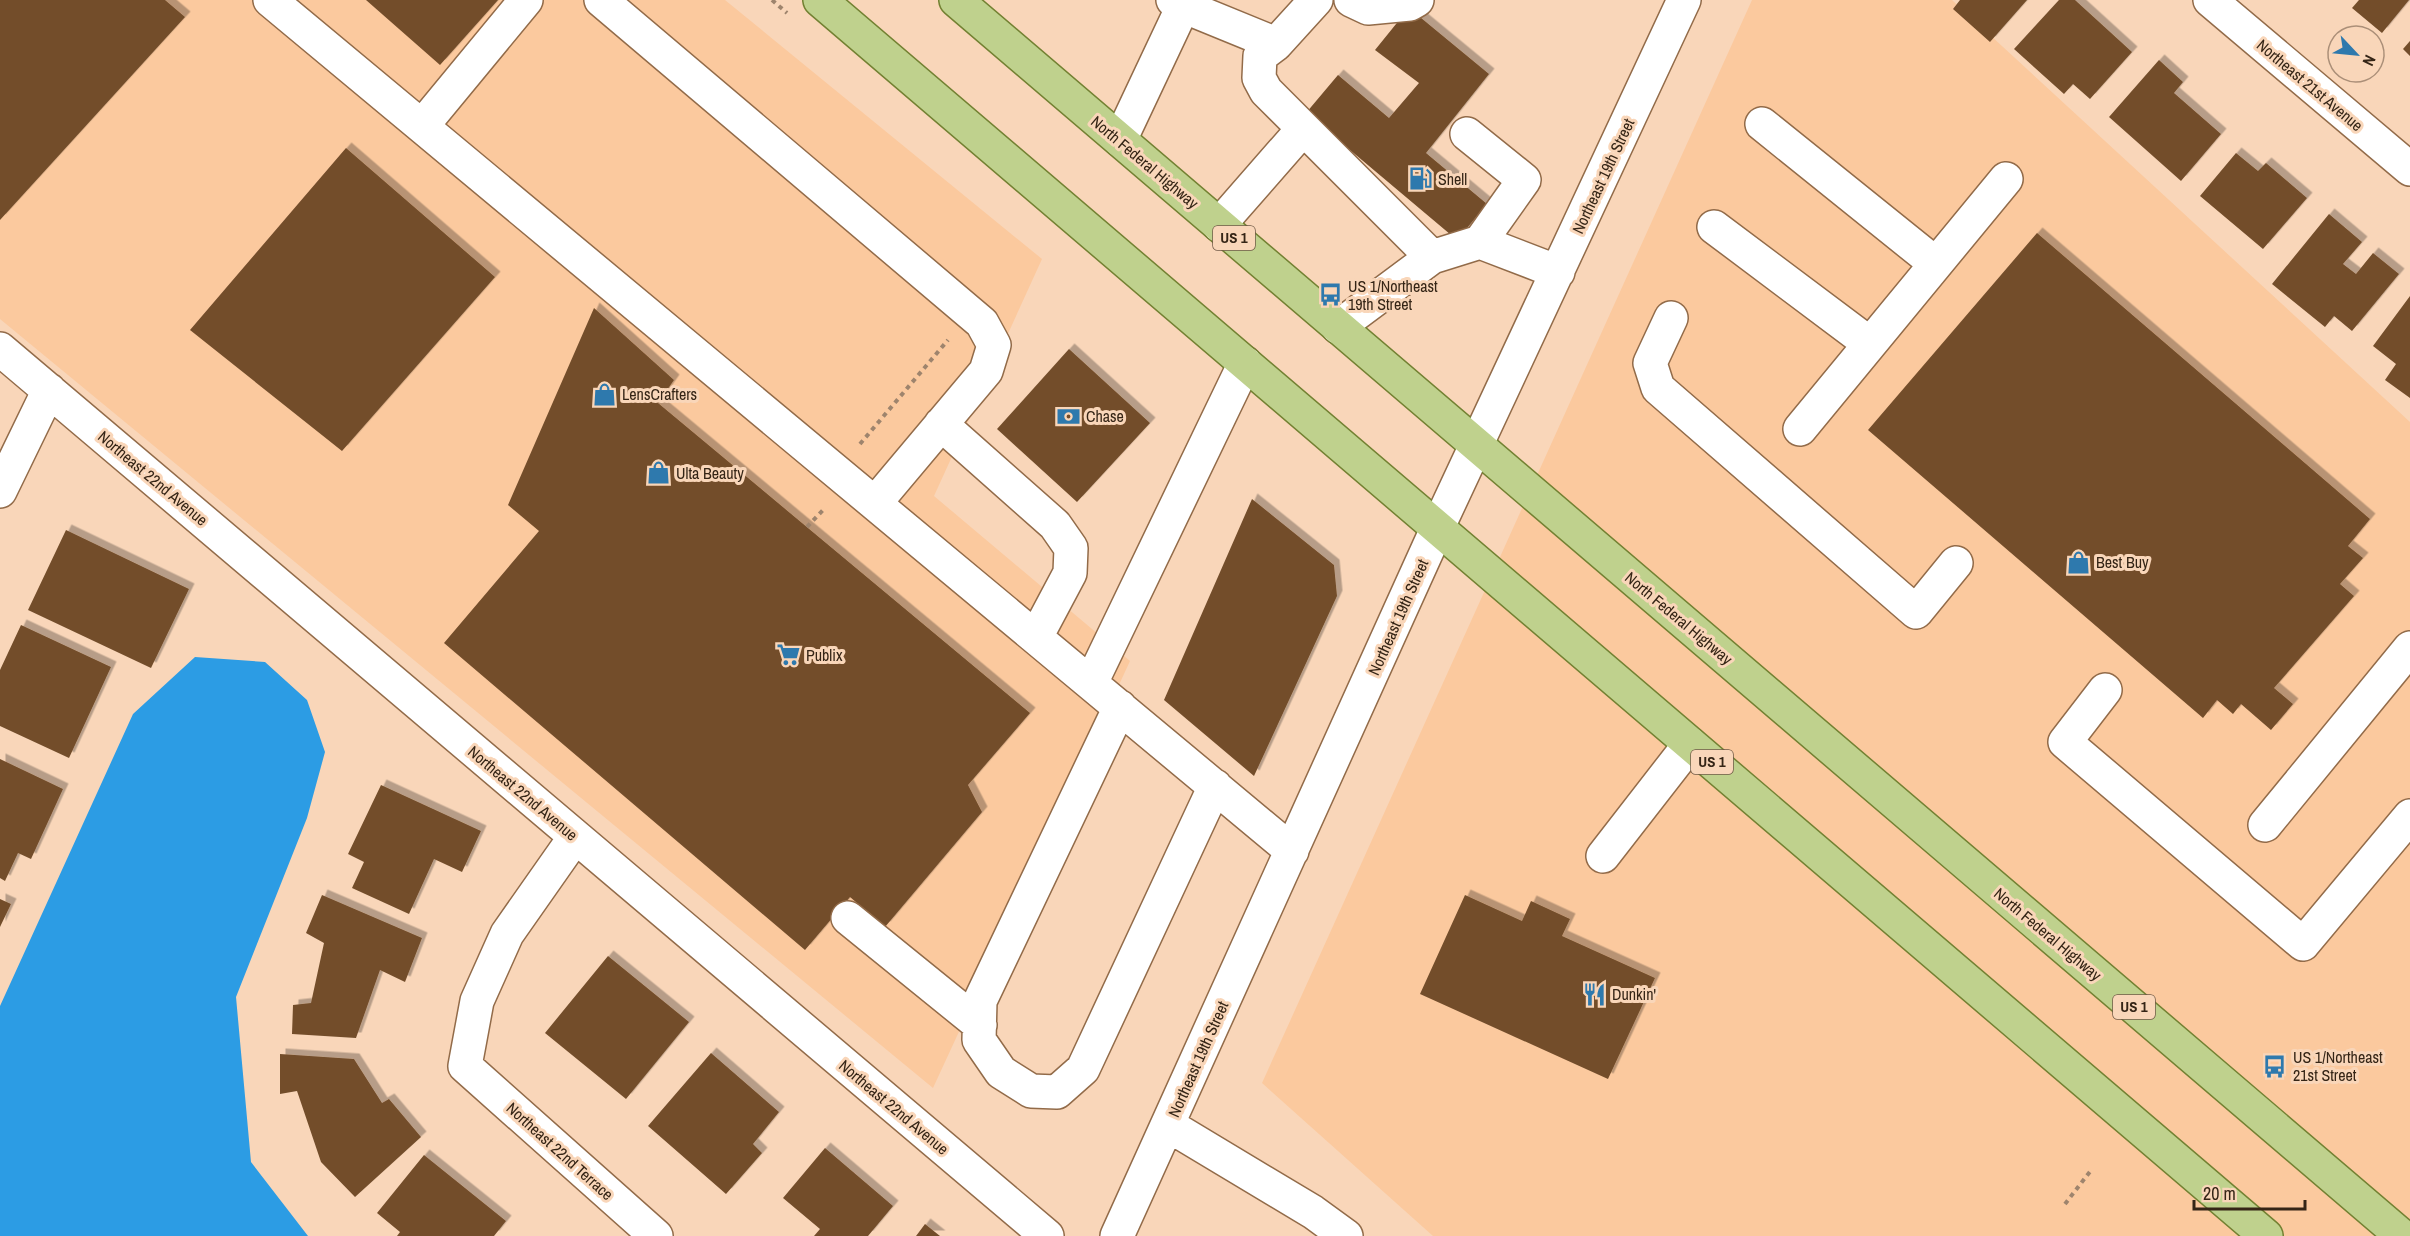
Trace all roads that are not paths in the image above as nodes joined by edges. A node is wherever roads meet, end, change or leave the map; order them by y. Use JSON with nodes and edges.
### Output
{"nodes":[{"id":1,"x":270,"y":0,"type":"edge"},
{"id":2,"x":526,"y":0,"type":"edge"},
{"id":3,"x":601,"y":0,"type":"edge"},
{"id":4,"x":820,"y":0,"type":"edge"},
{"id":5,"x":956,"y":0,"type":"edge"},
{"id":6,"x":1316,"y":0,"type":"edge"},
{"id":7,"x":1351,"y":0,"type":"edge"},
{"id":8,"x":1417,"y":0,"type":"edge"},
{"id":9,"x":1684,"y":0,"type":"edge"},
{"id":10,"x":2210,"y":0,"type":"edge"},
{"id":11,"x":1181,"y":2,"type":"edge"},
{"id":12,"x":1276,"y":44,"type":"junction"},
{"id":13,"x":1762,"y":124,"type":"dead end"},
{"id":14,"x":422,"y":126,"type":"junction"},
{"id":15,"x":1303,"y":129,"type":"junction"},
{"id":16,"x":1467,"y":134,"type":"dead end"},
{"id":17,"x":1120,"y":140,"type":"junction"},
{"id":18,"x":2410,"y":169,"type":"edge"},
{"id":19,"x":2006,"y":179,"type":"dead end"},
{"id":20,"x":1219,"y":225,"type":"junction"},
{"id":21,"x":1714,"y":227,"type":"dead end"},
{"id":22,"x":1480,"y":242,"type":"junction"},
{"id":23,"x":1432,"y":257,"type":"junction"},
{"id":24,"x":1936,"y":264,"type":"junction"},
{"id":25,"x":1558,"y":272,"type":"junction"},
{"id":26,"x":1671,"y":318,"type":"dead end"},
{"id":27,"x":1338,"y":327,"type":"junction"},
{"id":28,"x":1870,"y":344,"type":"junction"},
{"id":29,"x":0,"y":349,"type":"edge"},
{"id":30,"x":1245,"y":363,"type":"junction"},
{"id":31,"x":49,"y":390,"type":"junction"},
{"id":32,"x":941,"y":424,"type":"junction"},
{"id":33,"x":1800,"y":429,"type":"dead end"},
{"id":34,"x":1477,"y":446,"type":"junction"},
{"id":35,"x":0,"y":491,"type":"edge"},
{"id":36,"x":875,"y":503,"type":"junction"},
{"id":37,"x":1437,"y":529,"type":"junction"},
{"id":38,"x":1956,"y":563,"type":"dead end"},
{"id":39,"x":1036,"y":638,"type":"junction"},
{"id":40,"x":2410,"y":648,"type":"edge"},
{"id":41,"x":1091,"y":683,"type":"junction"},
{"id":42,"x":2105,"y":690,"type":"dead end"},
{"id":43,"x":1120,"y":707,"type":"junction"},
{"id":44,"x":1690,"y":744,"type":"junction"},
{"id":45,"x":1215,"y":786,"type":"junction"},
{"id":46,"x":2410,"y":816,"type":"edge"},
{"id":47,"x":2265,"y":825,"type":"dead end"},
{"id":48,"x":574,"y":837,"type":"junction"},
{"id":49,"x":1292,"y":850,"type":"junction"},
{"id":50,"x":1603,"y":855,"type":"dead end"},
{"id":51,"x":848,"y":918,"type":"dead end"},
{"id":52,"x":980,"y":1025,"type":"junction"},
{"id":53,"x":1168,"y":1125,"type":"junction"},
{"id":54,"x":656,"y":1236,"type":"edge"},
{"id":55,"x":1047,"y":1236,"type":"edge"},
{"id":56,"x":1117,"y":1236,"type":"edge"},
{"id":57,"x":1346,"y":1236,"type":"edge"},
{"id":58,"x":2266,"y":1236,"type":"edge"},
{"id":59,"x":2402,"y":1236,"type":"edge"}],
"edges":[{"from":1,"to":14,"type":"street"},
{"from":2,"to":14,"type":"street"},
{"from":3,"to":32,"type":"street"},
{"from":4,"to":30,"type":"main road","number":"US 1"},
{"from":5,"to":17,"type":"main road","name":"North Federal Highway","number":"US 1"},
{"from":6,"to":12,"type":"street"},
{"from":7,"to":8,"type":"street"},
{"from":9,"to":25,"type":"street","name":"Northeast 19th Street"},
{"from":10,"to":18,"type":"street","name":"Northeast 21st Avenue"},
{"from":11,"to":12,"type":"street"},
{"from":11,"to":17,"type":"street"},
{"from":12,"to":15,"type":"street"},
{"from":13,"to":24,"type":"street"},
{"from":14,"to":36,"type":"street"},
{"from":15,"to":20,"type":"street"},
{"from":15,"to":23,"type":"street"},
{"from":16,"to":22,"type":"street"},
{"from":17,"to":20,"type":"main road","name":"North Federal Highway","number":"US 1"},
{"from":19,"to":24,"type":"street"},
{"from":20,"to":27,"type":"main road","name":"North Federal Highway","number":"US 1"},
{"from":21,"to":28,"type":"street"},
{"from":22,"to":23,"type":"street"},
{"from":22,"to":25,"type":"street"},
{"from":23,"to":27,"type":"street"},
{"from":24,"to":28,"type":"street"},
{"from":25,"to":34,"type":"street","name":"Northeast 19th Street"},
{"from":26,"to":38,"type":"street"},
{"from":27,"to":34,"type":"main road","name":"North Federal Highway","number":"US 1"},
{"from":28,"to":33,"type":"street"},
{"from":29,"to":31,"type":"street","name":"Northeast 22nd Avenue"},
{"from":30,"to":37,"type":"main road","number":"US 1"},
{"from":30,"to":41,"type":"street"},
{"from":31,"to":35,"type":"street"},
{"from":31,"to":48,"type":"street","name":"Northeast 22nd Avenue"},
{"from":32,"to":36,"type":"street"},
{"from":32,"to":39,"type":"street"},
{"from":34,"to":37,"type":"street","name":"Northeast 19th Street"},
{"from":34,"to":59,"type":"main road","name":"North Federal Highway","number":"US 1"},
{"from":36,"to":39,"type":"street"},
{"from":37,"to":44,"type":"main road","number":"US 1"},
{"from":37,"to":49,"type":"street","name":"Northeast 19th Street"},
{"from":39,"to":41,"type":"street"},
{"from":40,"to":47,"type":"street"},
{"from":41,"to":43,"type":"street"},
{"from":42,"to":46,"type":"street"},
{"from":43,"to":45,"type":"street"},
{"from":43,"to":52,"type":"street"},
{"from":44,"to":50,"type":"street"},
{"from":44,"to":58,"type":"main road","number":"US 1"},
{"from":45,"to":49,"type":"street"},
{"from":45,"to":52,"type":"street"},
{"from":48,"to":54,"type":"street","name":"Northeast 22nd Terrace"},
{"from":48,"to":55,"type":"street","name":"Northeast 22nd Avenue"},
{"from":49,"to":53,"type":"street","name":"Northeast 19th Street"},
{"from":51,"to":52,"type":"street"},
{"from":53,"to":56,"type":"street","name":"Northeast 19th Street"},
{"from":53,"to":57,"type":"street"}]}
